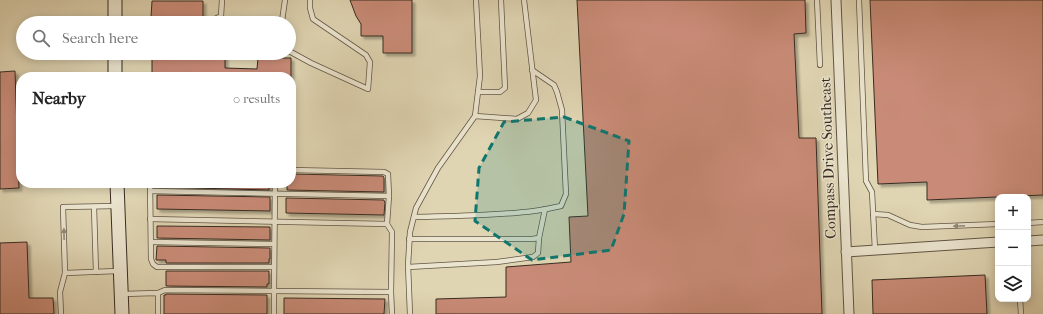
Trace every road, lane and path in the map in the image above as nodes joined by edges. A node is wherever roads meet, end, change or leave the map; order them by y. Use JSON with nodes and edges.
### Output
{"nodes":[{"id":1,"x":115,"y":0,"type":"edge"},
{"id":2,"x":222,"y":0,"type":"edge"},
{"id":3,"x":285,"y":0,"type":"edge"},
{"id":4,"x":310,"y":0,"type":"edge"},
{"id":5,"x":476,"y":0,"type":"edge"},
{"id":6,"x":501,"y":0,"type":"edge"},
{"id":7,"x":524,"y":0,"type":"edge"},
{"id":8,"x":817,"y":0,"type":"edge"},
{"id":9,"x":836,"y":0,"type":"edge"},
{"id":10,"x":859,"y":0,"type":"edge"},
{"id":11,"x":115,"y":16,"type":"edge"},
{"id":12,"x":221,"y":16,"type":"edge"},
{"id":13,"x":283,"y":16,"type":"edge"},
{"id":14,"x":296,"y":55,"type":"edge"},
{"id":15,"x":115,"y":60,"type":"edge"},
{"id":16,"x":820,"y":65,"type":"dead end"},
{"id":17,"x":532,"y":70,"type":"junction"},
{"id":18,"x":115,"y":72,"type":"edge"},
{"id":19,"x":478,"y":92,"type":"junction"},
{"id":20,"x":475,"y":116,"type":"junction"},
{"id":21,"x":296,"y":170,"type":"edge"},
{"id":22,"x":117,"y":188,"type":"edge"},
{"id":23,"x":275,"y":188,"type":"edge"},
{"id":24,"x":150,"y":191,"type":"joint"},
{"id":25,"x":275,"y":193,"type":"junction"},
{"id":26,"x":389,"y":196,"type":"junction"},
{"id":27,"x":118,"y":206,"type":"junction"},
{"id":28,"x":94,"y":207,"type":"junction"},
{"id":29,"x":545,"y":209,"type":"junction"},
{"id":30,"x":873,"y":214,"type":"junction"},
{"id":31,"x":414,"y":217,"type":"junction"},
{"id":32,"x":150,"y":219,"type":"junction"},
{"id":33,"x":274,"y":221,"type":"junction"},
{"id":34,"x":1043,"y":222,"type":"edge"},
{"id":35,"x":1031,"y":223,"type":"edge"},
{"id":36,"x":387,"y":224,"type":"junction"},
{"id":37,"x":995,"y":224,"type":"edge"},
{"id":38,"x":539,"y":238,"type":"junction"},
{"id":39,"x":409,"y":239,"type":"junction"},
{"id":40,"x":1043,"y":240,"type":"edge"},
{"id":41,"x":1031,"y":241,"type":"edge"},
{"id":42,"x":151,"y":242,"type":"junction"},
{"id":43,"x":995,"y":242,"type":"edge"},
{"id":44,"x":274,"y":244,"type":"junction"},
{"id":45,"x":874,"y":250,"type":"junction"},
{"id":46,"x":846,"y":252,"type":"junction"},
{"id":47,"x":274,"y":267,"type":"junction"},
{"id":48,"x":408,"y":267,"type":"junction"},
{"id":49,"x":120,"y":271,"type":"junction"},
{"id":50,"x":96,"y":272,"type":"junction"},
{"id":51,"x":65,"y":273,"type":"junction"},
{"id":52,"x":274,"y":291,"type":"junction"},
{"id":53,"x":392,"y":292,"type":"junction"},
{"id":54,"x":158,"y":293,"type":"junction"},
{"id":55,"x":121,"y":294,"type":"junction"},
{"id":56,"x":1020,"y":302,"type":"edge"},
{"id":57,"x":61,"y":314,"type":"edge"},
{"id":58,"x":122,"y":314,"type":"edge"},
{"id":59,"x":158,"y":314,"type":"edge"},
{"id":60,"x":274,"y":314,"type":"edge"},
{"id":61,"x":392,"y":314,"type":"edge"},
{"id":62,"x":410,"y":314,"type":"edge"},
{"id":63,"x":849,"y":314,"type":"edge"},
{"id":64,"x":1021,"y":314,"type":"edge"}],
"edges":[{"from":1,"to":11,"type":"main road"},
{"from":2,"to":12,"type":"lane"},
{"from":3,"to":13,"type":"lane"},
{"from":4,"to":14,"type":"lane"},
{"from":5,"to":19,"type":"lane"},
{"from":6,"to":19,"type":"lane"},
{"from":7,"to":17,"type":"lane"},
{"from":8,"to":16,"type":"lane"},
{"from":9,"to":46,"type":"street","name":"Compass Drive Southeast"},
{"from":10,"to":30,"type":"lane"},
{"from":15,"to":18,"type":"main road"},
{"from":17,"to":20,"type":"lane"},
{"from":17,"to":29,"type":"lane"},
{"from":19,"to":20,"type":"lane"},
{"from":20,"to":31,"type":"lane"},
{"from":21,"to":26,"type":"lane"},
{"from":22,"to":27,"type":"main road"},
{"from":23,"to":25,"type":"lane"},
{"from":24,"to":25,"type":"lane"},
{"from":24,"to":32,"type":"lane"},
{"from":25,"to":26,"type":"lane"},
{"from":25,"to":33,"type":"lane"},
{"from":26,"to":36,"type":"lane"},
{"from":27,"to":28,"type":"lane"},
{"from":27,"to":49,"type":"main road"},
{"from":28,"to":50,"type":"lane"},
{"from":51,"to":28,"type":"lane","one_way":true},
{"from":29,"to":31,"type":"lane"},
{"from":29,"to":38,"type":"lane"},
{"from":37,"to":30,"type":"lane","one_way":true},
{"from":30,"to":45,"type":"lane"},
{"from":31,"to":39,"type":"lane"},
{"from":32,"to":33,"type":"lane"},
{"from":32,"to":42,"type":"lane"},
{"from":33,"to":36,"type":"lane"},
{"from":33,"to":44,"type":"lane"},
{"from":34,"to":35,"type":"lane"},
{"from":36,"to":53,"type":"lane"},
{"from":38,"to":39,"type":"lane"},
{"from":38,"to":48,"type":"lane"},
{"from":39,"to":48,"type":"lane"},
{"from":40,"to":41,"type":"street"},
{"from":42,"to":44,"type":"lane"},
{"from":42,"to":47,"type":"lane"},
{"from":43,"to":45,"type":"street"},
{"from":44,"to":47,"type":"lane"},
{"from":45,"to":46,"type":"street"},
{"from":46,"to":63,"type":"street","name":"Compass Drive Southeast"},
{"from":47,"to":52,"type":"lane"},
{"from":48,"to":62,"type":"lane"},
{"from":49,"to":50,"type":"lane"},
{"from":49,"to":55,"type":"main road"},
{"from":50,"to":51,"type":"lane"},
{"from":51,"to":57,"type":"lane"},
{"from":52,"to":53,"type":"lane"},
{"from":52,"to":54,"type":"lane"},
{"from":52,"to":60,"type":"lane"},
{"from":53,"to":61,"type":"lane"},
{"from":54,"to":55,"type":"lane"},
{"from":54,"to":59,"type":"lane"},
{"from":55,"to":58,"type":"main road"},
{"from":56,"to":64,"type":"lane"}]}
